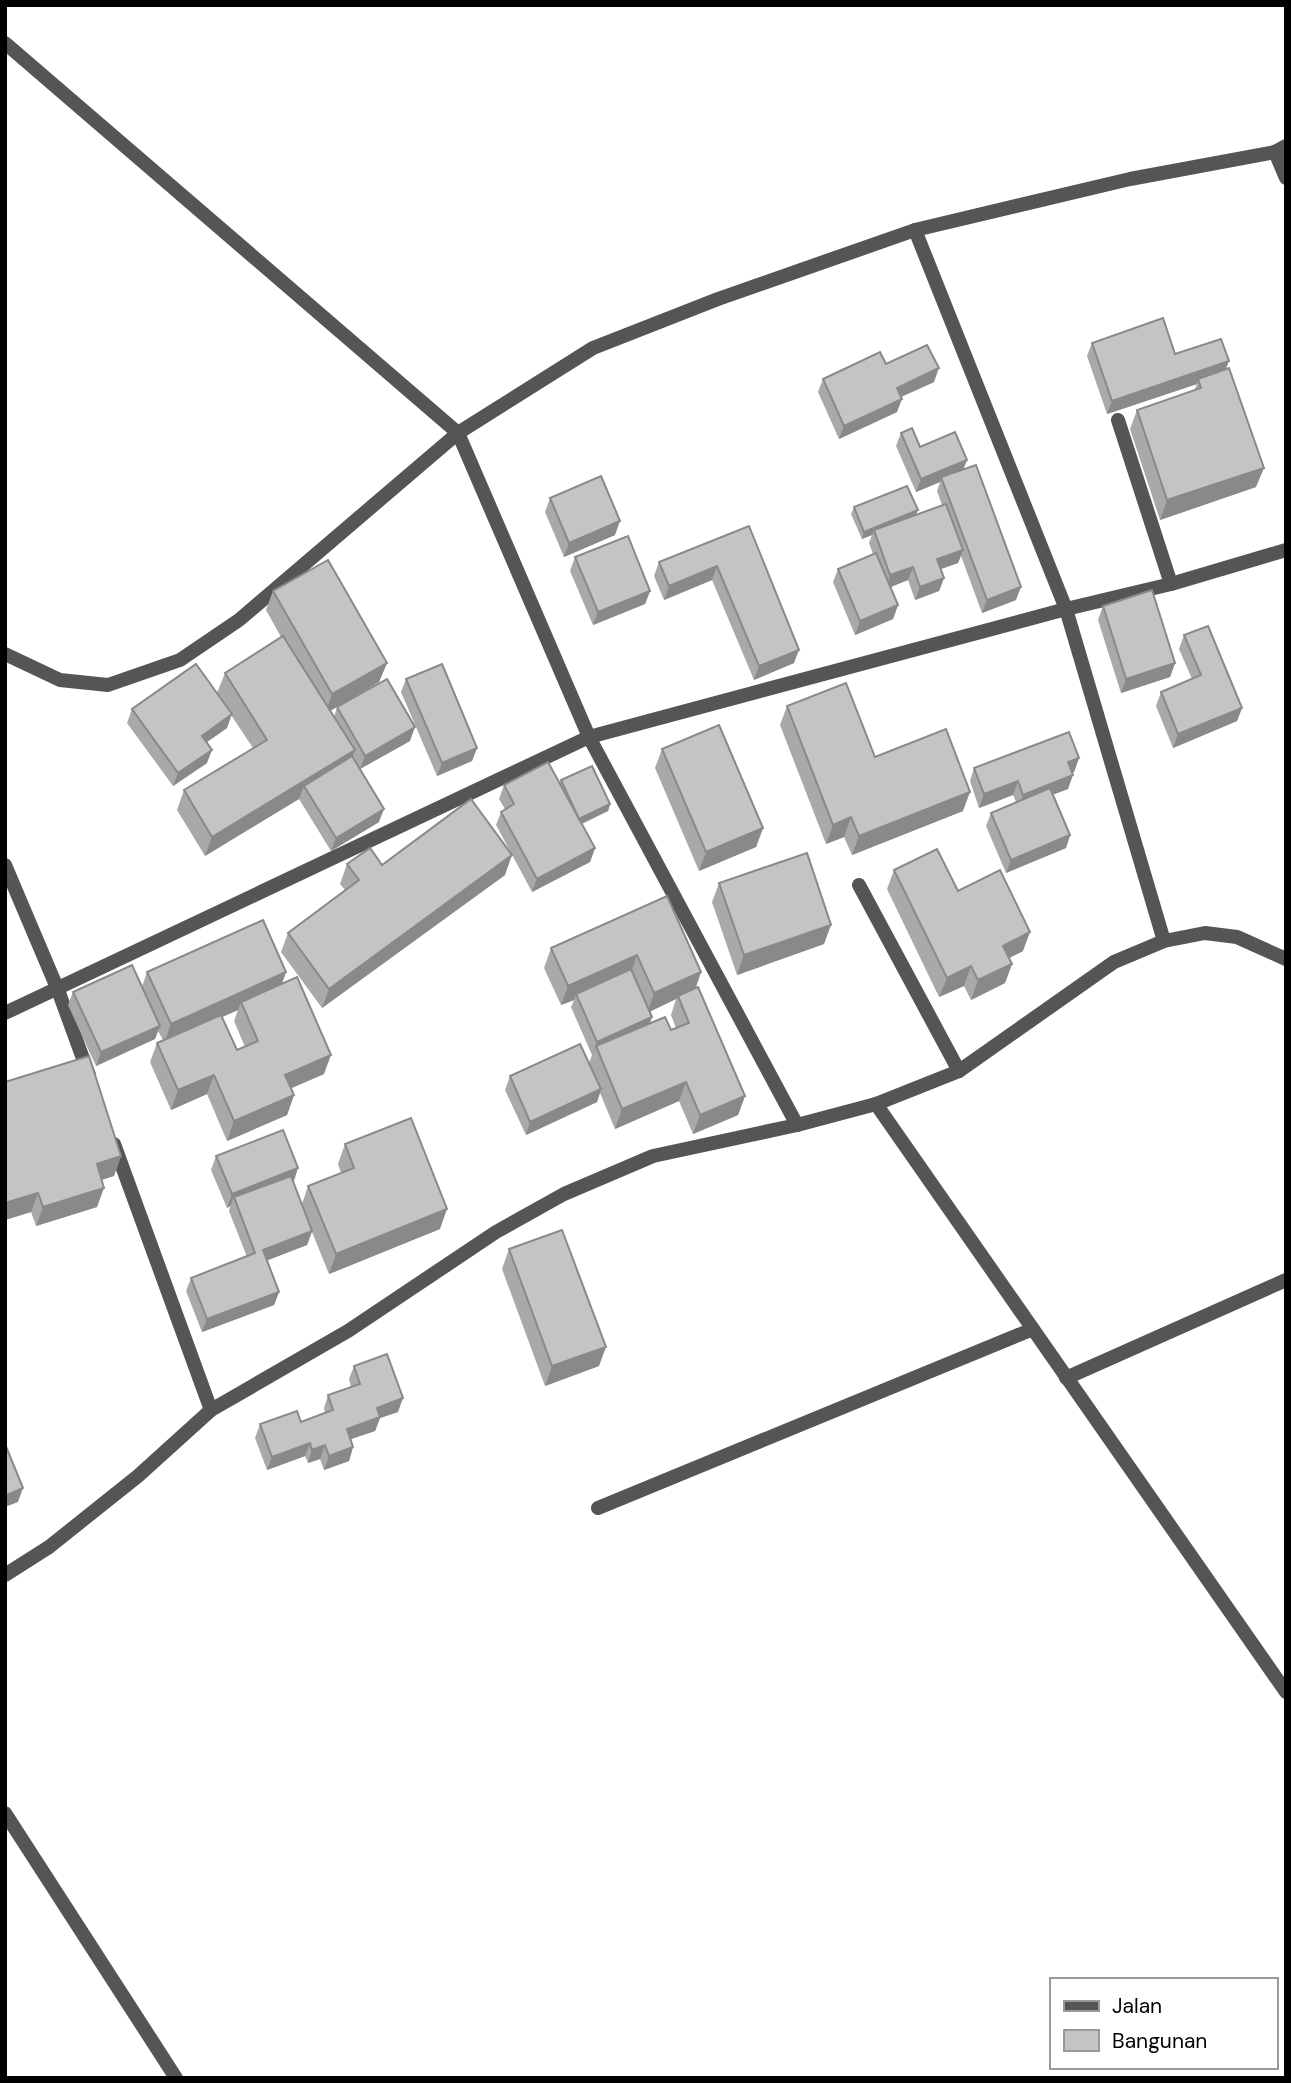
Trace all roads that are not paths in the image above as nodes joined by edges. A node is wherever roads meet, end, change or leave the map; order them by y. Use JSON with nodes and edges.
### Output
{"nodes":[{"id":1,"x":5,"y":43,"type":"edge"},
{"id":2,"x":1280,"y":149,"type":"edge"},
{"id":3,"x":1286,"y":178,"type":"edge"},
{"id":4,"x":915,"y":230,"type":"junction"},
{"id":5,"x":1118,"y":421,"type":"dead end"},
{"id":6,"x":458,"y":433,"type":"junction"},
{"id":7,"x":1286,"y":550,"type":"edge"},
{"id":8,"x":1171,"y":584,"type":"junction"},
{"id":9,"x":1066,"y":609,"type":"junction"},
{"id":10,"x":5,"y":654,"type":"edge"},
{"id":11,"x":589,"y":737,"type":"junction"},
{"id":12,"x":5,"y":865,"type":"edge"},
{"id":13,"x":859,"y":885,"type":"dead end"},
{"id":14,"x":1164,"y":941,"type":"junction"},
{"id":15,"x":1286,"y":959,"type":"edge"},
{"id":16,"x":58,"y":990,"type":"junction"},
{"id":17,"x":5,"y":1013,"type":"edge"},
{"id":18,"x":959,"y":1071,"type":"junction"},
{"id":19,"x":96,"y":1095,"type":"edge"},
{"id":20,"x":876,"y":1104,"type":"junction"},
{"id":21,"x":797,"y":1125,"type":"junction"},
{"id":22,"x":110,"y":1135,"type":"edge"},
{"id":23,"x":1286,"y":1280,"type":"edge"},
{"id":24,"x":1033,"y":1329,"type":"junction"},
{"id":25,"x":1066,"y":1378,"type":"junction"},
{"id":26,"x":211,"y":1410,"type":"junction"},
{"id":27,"x":598,"y":1508,"type":"dead end"},
{"id":28,"x":5,"y":1575,"type":"edge"},
{"id":29,"x":1286,"y":1692,"type":"edge"},
{"id":30,"x":5,"y":1813,"type":"edge"},
{"id":31,"x":176,"y":2078,"type":"edge"}],
"edges":[{"from":1,"to":6,"type":"street"},
{"from":2,"to":3,"type":"street"},
{"from":2,"to":4,"type":"street"},
{"from":4,"to":6,"type":"street"},
{"from":4,"to":9,"type":"street"},
{"from":5,"to":8,"type":"street"},
{"from":6,"to":10,"type":"street"},
{"from":6,"to":11,"type":"street"},
{"from":7,"to":8,"type":"street"},
{"from":8,"to":9,"type":"street"},
{"from":9,"to":11,"type":"street"},
{"from":9,"to":14,"type":"street"},
{"from":11,"to":16,"type":"street"},
{"from":11,"to":21,"type":"street"},
{"from":12,"to":16,"type":"street"},
{"from":13,"to":18,"type":"street"},
{"from":14,"to":15,"type":"street"},
{"from":14,"to":18,"type":"street"},
{"from":16,"to":17,"type":"street"},
{"from":16,"to":19,"type":"street"},
{"from":18,"to":20,"type":"street"},
{"from":20,"to":21,"type":"street"},
{"from":20,"to":24,"type":"street"},
{"from":21,"to":26,"type":"street"},
{"from":22,"to":26,"type":"street"},
{"from":23,"to":25,"type":"street"},
{"from":24,"to":25,"type":"street"},
{"from":24,"to":27,"type":"street"},
{"from":25,"to":29,"type":"street"},
{"from":26,"to":28,"type":"street"},
{"from":30,"to":31,"type":"street"}]}
